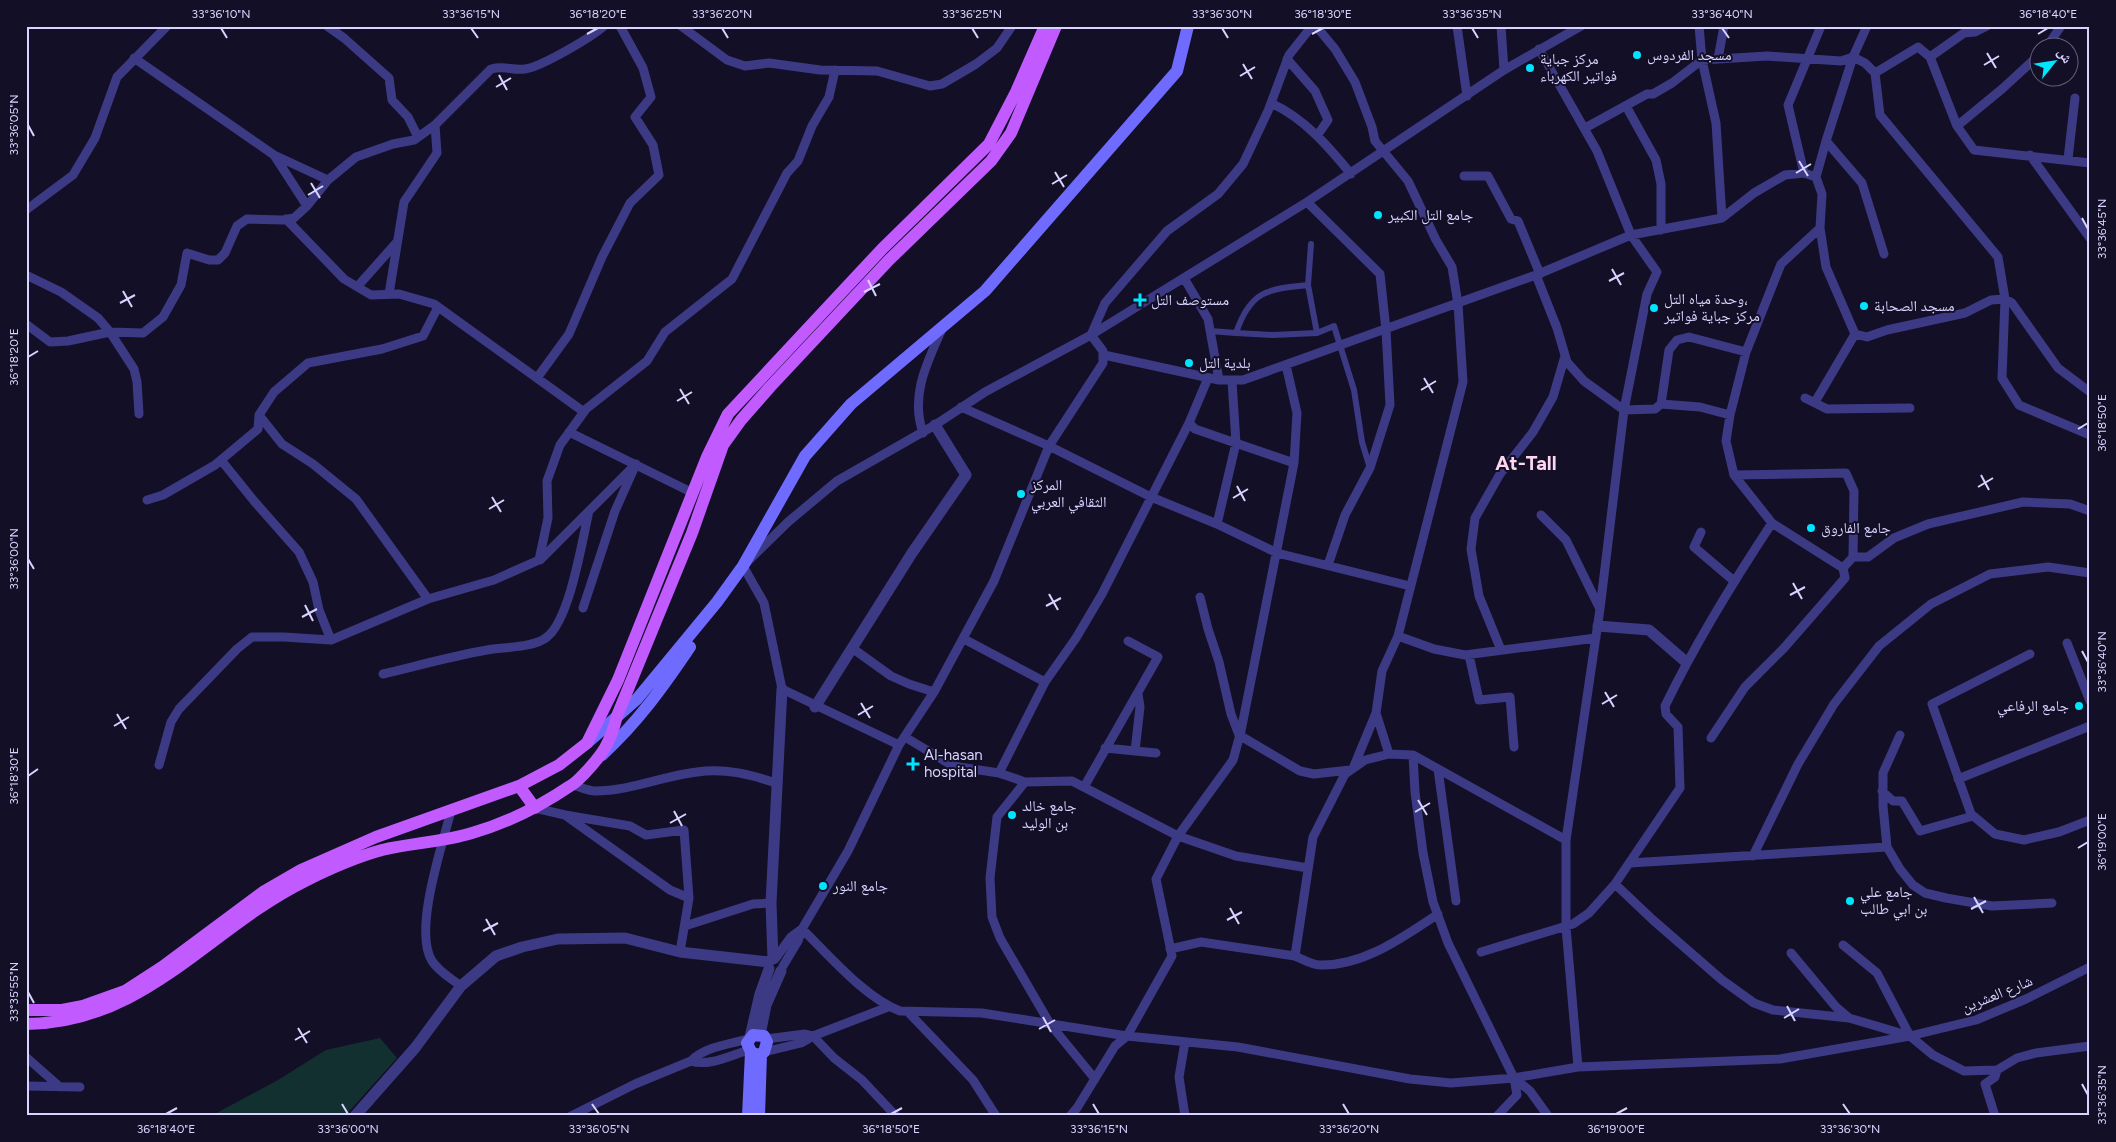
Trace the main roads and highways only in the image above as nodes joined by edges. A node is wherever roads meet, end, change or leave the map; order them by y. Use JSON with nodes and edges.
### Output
{"nodes":[{"id":1,"x":1044,"y":26,"type":"edge"},
{"id":2,"x":1056,"y":26,"type":"edge"},
{"id":3,"x":1188,"y":26,"type":"edge"},
{"id":4,"x":717,"y":602,"type":"junction"},
{"id":5,"x":617,"y":716,"type":"junction"},
{"id":6,"x":587,"y":742,"type":"junction"},
{"id":7,"x":602,"y":756,"type":"junction"},
{"id":8,"x":519,"y":786,"type":"junction"},
{"id":9,"x":535,"y":808,"type":"junction"},
{"id":10,"x":26,"y":1010,"type":"edge"},
{"id":11,"x":26,"y":1024,"type":"edge"},
{"id":12,"x":748,"y":1116,"type":"edge"},
{"id":13,"x":759,"y":1116,"type":"edge"}],
"edges":[{"from":1,"to":6,"type":"main road"},
{"from":2,"to":5,"type":"main road"},
{"from":3,"to":4,"type":"main road"},
{"from":4,"to":5,"type":"main road"},
{"from":4,"to":7,"type":"main road"},
{"from":5,"to":6,"type":"main road"},
{"from":5,"to":7,"type":"main road"},
{"from":6,"to":8,"type":"main road"},
{"from":7,"to":9,"type":"main road"},
{"from":8,"to":9,"type":"main road"},
{"from":8,"to":10,"type":"main road"},
{"from":9,"to":11,"type":"main road"},
{"from":12,"to":13,"type":"main road"}]}
